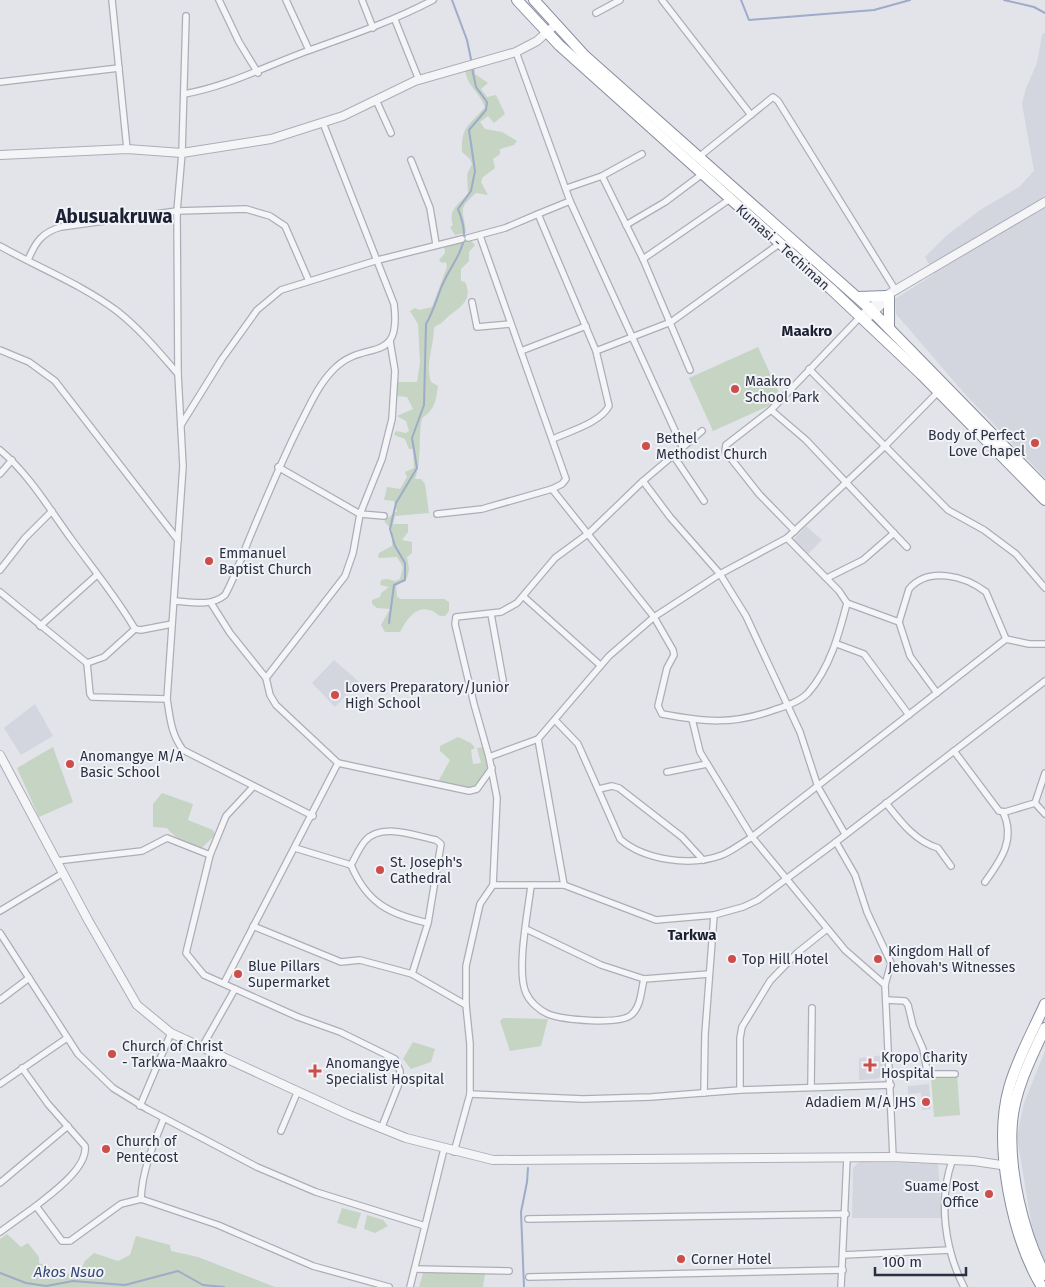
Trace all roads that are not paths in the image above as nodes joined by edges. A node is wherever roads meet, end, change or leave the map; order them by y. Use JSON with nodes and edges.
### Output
{"nodes":[{"id":1,"x":112,"y":0,"type":"edge"},
{"id":2,"x":218,"y":0,"type":"edge"},
{"id":3,"x":286,"y":0,"type":"edge"},
{"id":4,"x":362,"y":0,"type":"edge"},
{"id":5,"x":433,"y":0,"type":"edge"},
{"id":6,"x":517,"y":0,"type":"edge"},
{"id":7,"x":534,"y":0,"type":"edge"},
{"id":8,"x":620,"y":0,"type":"edge"},
{"id":9,"x":662,"y":0,"type":"edge"},
{"id":10,"x":596,"y":13,"type":"dead end"},
{"id":11,"x":186,"y":16,"type":"dead end"},
{"id":12,"x":394,"y":20,"type":"junction"},
{"id":13,"x":555,"y":25,"type":"junction"},
{"id":14,"x":373,"y":28,"type":"junction"},
{"id":15,"x":547,"y":33,"type":"junction"},
{"id":16,"x":309,"y":50,"type":"junction"},
{"id":17,"x":516,"y":52,"type":"junction"},
{"id":18,"x":589,"y":65,"type":"junction"},
{"id":19,"x":119,"y":68,"type":"junction"},
{"id":20,"x":258,"y":73,"type":"junction"},
{"id":21,"x":419,"y":80,"type":"junction"},
{"id":22,"x":0,"y":82,"type":"edge"},
{"id":23,"x":184,"y":94,"type":"junction"},
{"id":24,"x":376,"y":100,"type":"junction"},
{"id":25,"x":751,"y":114,"type":"junction"},
{"id":26,"x":323,"y":123,"type":"junction"},
{"id":27,"x":391,"y":133,"type":"dead end"},
{"id":28,"x":127,"y":149,"type":"junction"},
{"id":29,"x":182,"y":153,"type":"junction"},
{"id":30,"x":642,"y":154,"type":"dead end"},
{"id":31,"x":0,"y":155,"type":"edge"},
{"id":32,"x":700,"y":156,"type":"junction"},
{"id":33,"x":411,"y":160,"type":"dead end"},
{"id":34,"x":701,"y":175,"type":"junction"},
{"id":35,"x":602,"y":176,"type":"junction"},
{"id":36,"x":567,"y":188,"type":"junction"},
{"id":37,"x":730,"y":200,"type":"junction"},
{"id":38,"x":570,"y":201,"type":"junction"},
{"id":39,"x":1045,"y":202,"type":"edge"},
{"id":40,"x":177,"y":211,"type":"junction"},
{"id":41,"x":538,"y":214,"type":"junction"},
{"id":42,"x":626,"y":225,"type":"junction"},
{"id":43,"x":480,"y":236,"type":"junction"},
{"id":44,"x":436,"y":244,"type":"junction"},
{"id":45,"x":779,"y":244,"type":"junction"},
{"id":46,"x":0,"y":247,"type":"edge"},
{"id":47,"x":28,"y":260,"type":"junction"},
{"id":48,"x":378,"y":260,"type":"junction"},
{"id":49,"x":643,"y":260,"type":"junction"},
{"id":50,"x":309,"y":281,"type":"junction"},
{"id":51,"x":891,"y":295,"type":"junction"},
{"id":52,"x":858,"y":297,"type":"junction"},
{"id":53,"x":472,"y":302,"type":"dead end"},
{"id":54,"x":872,"y":310,"type":"junction"},
{"id":55,"x":863,"y":319,"type":"junction"},
{"id":56,"x":670,"y":322,"type":"junction"},
{"id":57,"x":512,"y":324,"type":"junction"},
{"id":58,"x":586,"y":326,"type":"junction"},
{"id":59,"x":889,"y":328,"type":"junction"},
{"id":60,"x":632,"y":337,"type":"junction"},
{"id":61,"x":390,"y":342,"type":"junction"},
{"id":62,"x":0,"y":350,"type":"edge"},
{"id":63,"x":522,"y":351,"type":"junction"},
{"id":64,"x":596,"y":351,"type":"junction"},
{"id":65,"x":809,"y":369,"type":"junction"},
{"id":66,"x":690,"y":370,"type":"dead end"},
{"id":67,"x":178,"y":374,"type":"junction"},
{"id":68,"x":938,"y":392,"type":"junction"},
{"id":69,"x":771,"y":410,"type":"junction"},
{"id":70,"x":181,"y":425,"type":"junction"},
{"id":71,"x":702,"y":431,"type":"dead end"},
{"id":72,"x":553,"y":439,"type":"junction"},
{"id":73,"x":682,"y":446,"type":"junction"},
{"id":74,"x":885,"y":446,"type":"junction"},
{"id":75,"x":0,"y":450,"type":"edge"},
{"id":76,"x":674,"y":455,"type":"junction"},
{"id":77,"x":12,"y":460,"type":"junction"},
{"id":78,"x":278,"y":467,"type":"junction"},
{"id":79,"x":0,"y":474,"type":"edge"},
{"id":80,"x":643,"y":481,"type":"junction"},
{"id":81,"x":845,"y":483,"type":"junction"},
{"id":82,"x":1045,"y":488,"type":"edge"},
{"id":83,"x":552,"y":489,"type":"junction"},
{"id":84,"x":1045,"y":500,"type":"edge"},
{"id":85,"x":704,"y":501,"type":"dead end"},
{"id":86,"x":52,"y":511,"type":"junction"},
{"id":87,"x":360,"y":514,"type":"junction"},
{"id":88,"x":438,"y":514,"type":"dead end"},
{"id":89,"x":384,"y":516,"type":"dead end"},
{"id":90,"x":795,"y":531,"type":"junction"},
{"id":91,"x":589,"y":533,"type":"junction"},
{"id":92,"x":894,"y":533,"type":"junction"},
{"id":93,"x":787,"y":538,"type":"junction"},
{"id":94,"x":178,"y":540,"type":"junction"},
{"id":95,"x":907,"y":547,"type":"dead end"},
{"id":96,"x":0,"y":570,"type":"edge"},
{"id":97,"x":720,"y":574,"type":"junction"},
{"id":98,"x":97,"y":575,"type":"junction"},
{"id":99,"x":827,"y":578,"type":"junction"},
{"id":100,"x":1045,"y":588,"type":"edge"},
{"id":101,"x":0,"y":592,"type":"edge"},
{"id":102,"x":524,"y":597,"type":"junction"},
{"id":103,"x":174,"y":601,"type":"junction"},
{"id":104,"x":210,"y":603,"type":"junction"},
{"id":105,"x":847,"y":603,"type":"junction"},
{"id":106,"x":491,"y":614,"type":"junction"},
{"id":107,"x":654,"y":617,"type":"junction"},
{"id":108,"x":899,"y":622,"type":"junction"},
{"id":109,"x":172,"y":624,"type":"junction"},
{"id":110,"x":40,"y":626,"type":"junction"},
{"id":111,"x":135,"y":629,"type":"junction"},
{"id":112,"x":1006,"y":639,"type":"junction"},
{"id":113,"x":837,"y":644,"type":"junction"},
{"id":114,"x":1045,"y":644,"type":"edge"},
{"id":115,"x":87,"y":663,"type":"junction"},
{"id":116,"x":600,"y":665,"type":"junction"},
{"id":117,"x":266,"y":678,"type":"junction"},
{"id":118,"x":503,"y":680,"type":"dead end"},
{"id":119,"x":1045,"y":680,"type":"edge"},
{"id":120,"x":937,"y":693,"type":"junction"},
{"id":121,"x":167,"y":699,"type":"junction"},
{"id":122,"x":788,"y":706,"type":"junction"},
{"id":123,"x":909,"y":715,"type":"junction"},
{"id":124,"x":692,"y":719,"type":"junction"},
{"id":125,"x":555,"y":720,"type":"junction"},
{"id":126,"x":538,"y":739,"type":"junction"},
{"id":127,"x":954,"y":751,"type":"junction"},
{"id":128,"x":0,"y":755,"type":"edge"},
{"id":129,"x":489,"y":756,"type":"junction"},
{"id":130,"x":338,"y":763,"type":"junction"},
{"id":131,"x":707,"y":764,"type":"junction"},
{"id":132,"x":492,"y":768,"type":"junction"},
{"id":133,"x":667,"y":772,"type":"dead end"},
{"id":134,"x":1045,"y":773,"type":"edge"},
{"id":135,"x":253,"y":787,"type":"junction"},
{"id":136,"x":818,"y":787,"type":"junction"},
{"id":137,"x":600,"y":789,"type":"junction"},
{"id":138,"x":886,"y":803,"type":"junction"},
{"id":139,"x":1035,"y":803,"type":"junction"},
{"id":140,"x":1003,"y":812,"type":"junction"},
{"id":141,"x":1045,"y":814,"type":"edge"},
{"id":142,"x":313,"y":816,"type":"junction"},
{"id":143,"x":845,"y":834,"type":"junction"},
{"id":144,"x":752,"y":837,"type":"junction"},
{"id":145,"x":836,"y":842,"type":"junction"},
{"id":146,"x":295,"y":848,"type":"junction"},
{"id":147,"x":210,"y":855,"type":"junction"},
{"id":148,"x":703,"y":860,"type":"junction"},
{"id":149,"x":56,"y":861,"type":"junction"},
{"id":150,"x":351,"y":865,"type":"junction"},
{"id":151,"x":951,"y":866,"type":"dead end"},
{"id":152,"x":63,"y":873,"type":"junction"},
{"id":153,"x":786,"y":879,"type":"junction"},
{"id":154,"x":985,"y":882,"type":"dead end"},
{"id":155,"x":493,"y":885,"type":"junction"},
{"id":156,"x":564,"y":885,"type":"junction"},
{"id":157,"x":531,"y":886,"type":"junction"},
{"id":158,"x":0,"y":911,"type":"edge"},
{"id":159,"x":714,"y":915,"type":"junction"},
{"id":160,"x":428,"y":923,"type":"junction"},
{"id":161,"x":253,"y":926,"type":"junction"},
{"id":162,"x":526,"y":929,"type":"junction"},
{"id":163,"x":827,"y":929,"type":"junction"},
{"id":164,"x":0,"y":933,"type":"edge"},
{"id":165,"x":412,"y":974,"type":"junction"},
{"id":166,"x":709,"y":974,"type":"junction"},
{"id":167,"x":29,"y":978,"type":"junction"},
{"id":168,"x":644,"y":979,"type":"junction"},
{"id":169,"x":224,"y":983,"type":"junction"},
{"id":170,"x":885,"y":985,"type":"junction"},
{"id":171,"x":235,"y":988,"type":"junction"},
{"id":172,"x":0,"y":1000,"type":"edge"},
{"id":173,"x":887,"y":1000,"type":"junction"},
{"id":174,"x":1045,"y":1004,"type":"edge"},
{"id":175,"x":466,"y":1005,"type":"junction"},
{"id":176,"x":812,"y":1008,"type":"dead end"},
{"id":177,"x":1045,"y":1028,"type":"edge"},
{"id":178,"x":170,"y":1033,"type":"junction"},
{"id":179,"x":67,"y":1038,"type":"junction"},
{"id":180,"x":202,"y":1047,"type":"junction"},
{"id":181,"x":22,"y":1068,"type":"junction"},
{"id":182,"x":955,"y":1074,"type":"dead end"},
{"id":183,"x":0,"y":1084,"type":"edge"},
{"id":184,"x":891,"y":1085,"type":"junction"},
{"id":185,"x":811,"y":1087,"type":"junction"},
{"id":186,"x":740,"y":1090,"type":"junction"},
{"id":187,"x":297,"y":1093,"type":"junction"},
{"id":188,"x":704,"y":1093,"type":"junction"},
{"id":189,"x":470,"y":1094,"type":"junction"},
{"id":190,"x":140,"y":1106,"type":"junction"},
{"id":191,"x":164,"y":1118,"type":"junction"},
{"id":192,"x":68,"y":1126,"type":"junction"},
{"id":193,"x":381,"y":1128,"type":"junction"},
{"id":194,"x":281,"y":1131,"type":"dead end"},
{"id":195,"x":444,"y":1149,"type":"junction"},
{"id":196,"x":454,"y":1152,"type":"junction"},
{"id":197,"x":893,"y":1157,"type":"junction"},
{"id":198,"x":847,"y":1158,"type":"junction"},
{"id":199,"x":952,"y":1161,"type":"junction"},
{"id":200,"x":1010,"y":1166,"type":"junction"},
{"id":201,"x":0,"y":1183,"type":"edge"},
{"id":202,"x":141,"y":1199,"type":"junction"},
{"id":203,"x":36,"y":1206,"type":"junction"},
{"id":204,"x":846,"y":1214,"type":"junction"},
{"id":205,"x":528,"y":1219,"type":"dead end"},
{"id":206,"x":425,"y":1226,"type":"junction"},
{"id":207,"x":0,"y":1232,"type":"edge"},
{"id":208,"x":950,"y":1250,"type":"junction"},
{"id":209,"x":844,"y":1255,"type":"junction"},
{"id":210,"x":415,"y":1269,"type":"junction"},
{"id":211,"x":843,"y":1270,"type":"junction"},
{"id":212,"x":509,"y":1271,"type":"dead end"},
{"id":213,"x":1045,"y":1275,"type":"edge"},
{"id":214,"x":529,"y":1277,"type":"dead end"},
{"id":215,"x":389,"y":1287,"type":"edge"},
{"id":216,"x":410,"y":1287,"type":"edge"},
{"id":217,"x":841,"y":1287,"type":"edge"},
{"id":218,"x":964,"y":1287,"type":"edge"},
{"id":219,"x":1042,"y":1287,"type":"edge"}],
"edges":[{"from":1,"to":19,"type":"street"},
{"from":2,"to":20,"type":"street"},
{"from":3,"to":16,"type":"street"},
{"from":4,"to":14,"type":"street"},
{"from":5,"to":12,"type":"street"},
{"from":6,"to":15,"type":"highway","name":"Kumasi - Techiman"},
{"from":7,"to":13,"type":"highway"},
{"from":8,"to":10,"type":"street"},
{"from":9,"to":25,"type":"street"},
{"from":11,"to":23,"type":"street"},
{"from":12,"to":14,"type":"street"},
{"from":12,"to":21,"type":"street"},
{"from":13,"to":15,"type":"street"},
{"from":13,"to":18,"type":"highway"},
{"from":14,"to":16,"type":"street"},
{"from":15,"to":17,"type":"street"},
{"from":15,"to":18,"type":"highway","name":"Kumasi - Techiman"},
{"from":16,"to":20,"type":"street"},
{"from":17,"to":21,"type":"street"},
{"from":17,"to":36,"type":"street"},
{"from":18,"to":32,"type":"highway"},
{"from":18,"to":34,"type":"highway","name":"Kumasi - Techiman"},
{"from":19,"to":22,"type":"street"},
{"from":19,"to":28,"type":"street"},
{"from":20,"to":23,"type":"street"},
{"from":21,"to":24,"type":"street"},
{"from":23,"to":29,"type":"street"},
{"from":24,"to":26,"type":"street"},
{"from":24,"to":27,"type":"street"},
{"from":25,"to":32,"type":"street"},
{"from":25,"to":51,"type":"street"},
{"from":26,"to":29,"type":"street"},
{"from":26,"to":48,"type":"street"},
{"from":28,"to":29,"type":"street"},
{"from":28,"to":31,"type":"street"},
{"from":29,"to":40,"type":"street"},
{"from":30,"to":35,"type":"street"},
{"from":32,"to":52,"type":"highway"},
{"from":33,"to":44,"type":"street"},
{"from":34,"to":37,"type":"highway","name":"Kumasi - Techiman"},
{"from":34,"to":42,"type":"street"},
{"from":35,"to":36,"type":"street"},
{"from":35,"to":42,"type":"street"},
{"from":36,"to":38,"type":"street"},
{"from":37,"to":45,"type":"highway","name":"Kumasi - Techiman"},
{"from":37,"to":49,"type":"street"},
{"from":38,"to":41,"type":"street"},
{"from":38,"to":60,"type":"street"},
{"from":39,"to":51,"type":"street"},
{"from":40,"to":47,"type":"street"},
{"from":40,"to":50,"type":"street"},
{"from":40,"to":67,"type":"street"},
{"from":41,"to":43,"type":"street"},
{"from":41,"to":58,"type":"street"},
{"from":42,"to":49,"type":"street"},
{"from":43,"to":44,"type":"street"},
{"from":43,"to":57,"type":"street"},
{"from":44,"to":48,"type":"street"},
{"from":45,"to":55,"type":"highway","name":"Kumasi - Techiman"},
{"from":45,"to":56,"type":"street"},
{"from":46,"to":47,"type":"street"},
{"from":47,"to":67,"type":"street"},
{"from":48,"to":50,"type":"street"},
{"from":48,"to":61,"type":"street"},
{"from":49,"to":56,"type":"street"},
{"from":50,"to":70,"type":"street"},
{"from":51,"to":52,"type":"highway"},
{"from":51,"to":54,"type":"street"},
{"from":51,"to":59,"type":"highway"},
{"from":52,"to":54,"type":"highway"},
{"from":53,"to":57,"type":"street"},
{"from":54,"to":55,"type":"street"},
{"from":54,"to":59,"type":"highway"},
{"from":55,"to":65,"type":"street"},
{"from":55,"to":68,"type":"highway","name":"Kumasi - Techiman"},
{"from":56,"to":60,"type":"street"},
{"from":56,"to":66,"type":"street"},
{"from":57,"to":63,"type":"street"},
{"from":58,"to":63,"type":"street"},
{"from":58,"to":64,"type":"street"},
{"from":59,"to":82,"type":"highway"},
{"from":60,"to":64,"type":"street"},
{"from":60,"to":73,"type":"street"},
{"from":61,"to":78,"type":"street"},
{"from":61,"to":87,"type":"street"},
{"from":62,"to":94,"type":"street"},
{"from":63,"to":72,"type":"street"},
{"from":64,"to":72,"type":"street"},
{"from":65,"to":69,"type":"street"},
{"from":65,"to":74,"type":"street"},
{"from":67,"to":70,"type":"street"},
{"from":68,"to":74,"type":"street"},
{"from":68,"to":84,"type":"highway","name":"Kumasi - Techiman"},
{"from":69,"to":81,"type":"street"},
{"from":69,"to":90,"type":"street"},
{"from":70,"to":94,"type":"street"},
{"from":71,"to":73,"type":"street"},
{"from":72,"to":83,"type":"street"},
{"from":73,"to":76,"type":"street"},
{"from":74,"to":81,"type":"street"},
{"from":74,"to":100,"type":"street"},
{"from":75,"to":77,"type":"street"},
{"from":76,"to":80,"type":"street"},
{"from":76,"to":85,"type":"street"},
{"from":77,"to":79,"type":"street"},
{"from":77,"to":86,"type":"street"},
{"from":78,"to":87,"type":"street"},
{"from":78,"to":104,"type":"street"},
{"from":80,"to":91,"type":"street"},
{"from":80,"to":97,"type":"street"},
{"from":81,"to":90,"type":"street"},
{"from":81,"to":92,"type":"street"},
{"from":83,"to":88,"type":"street"},
{"from":83,"to":91,"type":"street"},
{"from":86,"to":96,"type":"street"},
{"from":86,"to":98,"type":"street"},
{"from":87,"to":89,"type":"street"},
{"from":87,"to":117,"type":"street"},
{"from":90,"to":93,"type":"street"},
{"from":91,"to":102,"type":"street"},
{"from":91,"to":107,"type":"street"},
{"from":92,"to":95,"type":"street"},
{"from":92,"to":99,"type":"street"},
{"from":93,"to":97,"type":"street"},
{"from":93,"to":99,"type":"street"},
{"from":94,"to":103,"type":"street"},
{"from":97,"to":107,"type":"street"},
{"from":97,"to":122,"type":"street"},
{"from":98,"to":110,"type":"street"},
{"from":98,"to":111,"type":"street"},
{"from":99,"to":105,"type":"street"},
{"from":101,"to":110,"type":"street"},
{"from":102,"to":106,"type":"street"},
{"from":102,"to":116,"type":"street"},
{"from":103,"to":104,"type":"street"},
{"from":103,"to":109,"type":"street"},
{"from":104,"to":117,"type":"street"},
{"from":105,"to":108,"type":"street"},
{"from":105,"to":113,"type":"street"},
{"from":106,"to":118,"type":"street"},
{"from":106,"to":129,"type":"street"},
{"from":107,"to":116,"type":"street"},
{"from":107,"to":124,"type":"street"},
{"from":108,"to":112,"type":"street"},
{"from":108,"to":120,"type":"street"},
{"from":109,"to":111,"type":"street"},
{"from":109,"to":121,"type":"street"},
{"from":110,"to":115,"type":"street"},
{"from":111,"to":115,"type":"street"},
{"from":112,"to":114,"type":"street"},
{"from":112,"to":120,"type":"street"},
{"from":113,"to":122,"type":"street"},
{"from":113,"to":123,"type":"street"},
{"from":115,"to":121,"type":"street"},
{"from":116,"to":125,"type":"street"},
{"from":117,"to":130,"type":"street"},
{"from":119,"to":127,"type":"street"},
{"from":120,"to":123,"type":"street"},
{"from":121,"to":135,"type":"street"},
{"from":122,"to":124,"type":"street"},
{"from":122,"to":136,"type":"street"},
{"from":123,"to":136,"type":"street"},
{"from":124,"to":131,"type":"street"},
{"from":125,"to":126,"type":"street"},
{"from":125,"to":137,"type":"street"},
{"from":126,"to":129,"type":"street"},
{"from":126,"to":156,"type":"street"},
{"from":127,"to":138,"type":"street"},
{"from":127,"to":140,"type":"street"},
{"from":128,"to":149,"type":"street"},
{"from":129,"to":132,"type":"street"},
{"from":130,"to":132,"type":"street"},
{"from":130,"to":142,"type":"street"},
{"from":131,"to":133,"type":"street"},
{"from":131,"to":144,"type":"street"},
{"from":132,"to":155,"type":"street"},
{"from":134,"to":139,"type":"street"},
{"from":135,"to":142,"type":"street"},
{"from":135,"to":147,"type":"street"},
{"from":136,"to":143,"type":"street"},
{"from":136,"to":144,"type":"street"},
{"from":137,"to":148,"type":"street"},
{"from":137,"to":148,"type":"street"},
{"from":138,"to":143,"type":"street"},
{"from":138,"to":151,"type":"street"},
{"from":139,"to":140,"type":"street"},
{"from":139,"to":141,"type":"street"},
{"from":140,"to":154,"type":"street"},
{"from":142,"to":146,"type":"street"},
{"from":143,"to":145,"type":"street"},
{"from":144,"to":148,"type":"street"},
{"from":144,"to":153,"type":"street"},
{"from":145,"to":153,"type":"street"},
{"from":145,"to":170,"type":"street"},
{"from":146,"to":150,"type":"street"},
{"from":146,"to":161,"type":"street"},
{"from":147,"to":149,"type":"street"},
{"from":147,"to":169,"type":"street"},
{"from":149,"to":152,"type":"street"},
{"from":150,"to":160,"type":"street"},
{"from":150,"to":160,"type":"street"},
{"from":152,"to":158,"type":"street"},
{"from":152,"to":178,"type":"street"},
{"from":153,"to":159,"type":"street"},
{"from":153,"to":163,"type":"street"},
{"from":155,"to":157,"type":"street"},
{"from":155,"to":175,"type":"street"},
{"from":156,"to":157,"type":"street"},
{"from":156,"to":159,"type":"street"},
{"from":157,"to":162,"type":"street"},
{"from":159,"to":166,"type":"street"},
{"from":160,"to":165,"type":"street"},
{"from":161,"to":165,"type":"street"},
{"from":161,"to":169,"type":"street"},
{"from":162,"to":168,"type":"street"},
{"from":162,"to":168,"type":"street"},
{"from":163,"to":170,"type":"street"},
{"from":163,"to":186,"type":"street"},
{"from":164,"to":167,"type":"street"},
{"from":165,"to":175,"type":"street"},
{"from":166,"to":168,"type":"street"},
{"from":166,"to":188,"type":"street"},
{"from":167,"to":172,"type":"street"},
{"from":167,"to":179,"type":"street"},
{"from":169,"to":171,"type":"street"},
{"from":170,"to":173,"type":"street"},
{"from":171,"to":180,"type":"street"},
{"from":171,"to":193,"type":"street"},
{"from":173,"to":182,"type":"street"},
{"from":173,"to":184,"type":"street"},
{"from":174,"to":200,"type":"highway"},
{"from":175,"to":189,"type":"street"},
{"from":176,"to":185,"type":"street"},
{"from":177,"to":200,"type":"highway"},
{"from":178,"to":180,"type":"street"},
{"from":178,"to":190,"type":"street"},
{"from":179,"to":181,"type":"street"},
{"from":179,"to":190,"type":"street"},
{"from":180,"to":187,"type":"street"},
{"from":181,"to":183,"type":"street"},
{"from":181,"to":192,"type":"street"},
{"from":184,"to":185,"type":"street"},
{"from":184,"to":197,"type":"street"},
{"from":185,"to":186,"type":"street"},
{"from":186,"to":188,"type":"street"},
{"from":187,"to":193,"type":"street"},
{"from":187,"to":194,"type":"street"},
{"from":188,"to":189,"type":"street"},
{"from":189,"to":196,"type":"street"},
{"from":190,"to":191,"type":"street"},
{"from":191,"to":202,"type":"street"},
{"from":191,"to":206,"type":"street"},
{"from":192,"to":201,"type":"street"},
{"from":192,"to":203,"type":"street"},
{"from":193,"to":195,"type":"street"},
{"from":195,"to":196,"type":"street"},
{"from":195,"to":206,"type":"street"},
{"from":196,"to":198,"type":"street"},
{"from":197,"to":198,"type":"street"},
{"from":197,"to":199,"type":"street"},
{"from":198,"to":204,"type":"street"},
{"from":199,"to":200,"type":"street"},
{"from":199,"to":208,"type":"street"},
{"from":200,"to":213,"type":"highway"},
{"from":200,"to":219,"type":"highway"},
{"from":202,"to":203,"type":"street"},
{"from":202,"to":215,"type":"street"},
{"from":203,"to":207,"type":"street"},
{"from":204,"to":205,"type":"street"},
{"from":204,"to":209,"type":"street"},
{"from":206,"to":210,"type":"street"},
{"from":208,"to":209,"type":"street"},
{"from":208,"to":218,"type":"street"},
{"from":209,"to":211,"type":"street"},
{"from":210,"to":212,"type":"street"},
{"from":210,"to":216,"type":"street"},
{"from":211,"to":214,"type":"street"},
{"from":211,"to":217,"type":"street"}]}
